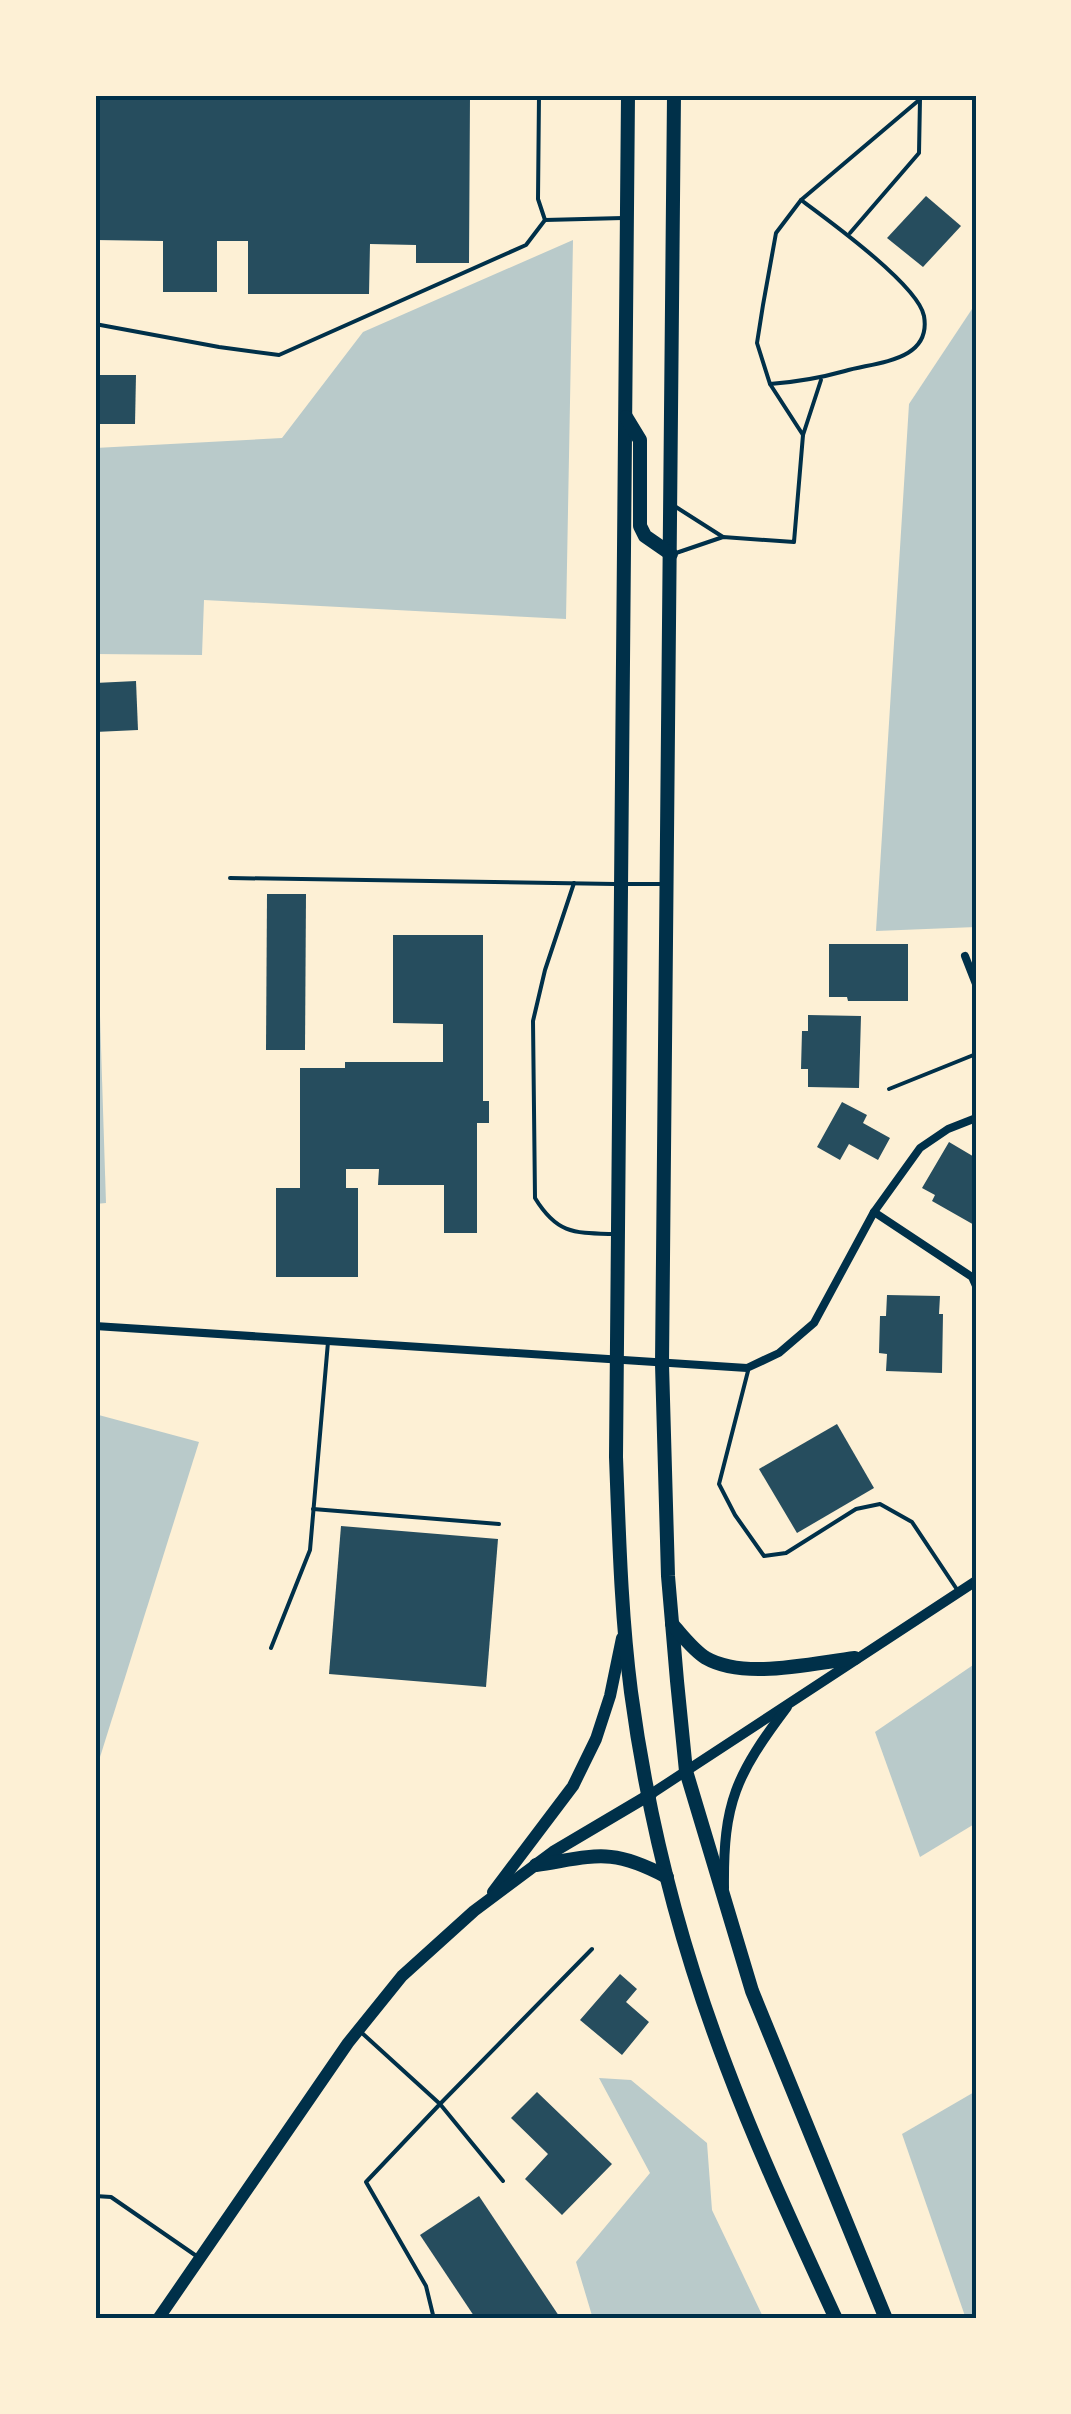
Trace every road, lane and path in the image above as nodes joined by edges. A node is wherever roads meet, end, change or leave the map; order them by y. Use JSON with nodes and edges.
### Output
{"nodes":[{"id":1,"x":539,"y":95,"type":"edge"},
{"id":2,"x":628,"y":95,"type":"edge"},
{"id":3,"x":674,"y":95,"type":"edge"},
{"id":4,"x":922,"y":97,"type":"edge"},
{"id":5,"x":801,"y":200,"type":"junction"},
{"id":6,"x":628,"y":218,"type":"junction"},
{"id":7,"x":545,"y":220,"type":"junction"},
{"id":8,"x":848,"y":235,"type":"junction"},
{"id":9,"x":95,"y":324,"type":"edge"},
{"id":10,"x":820,"y":380,"type":"junction"},
{"id":11,"x":770,"y":384,"type":"junction"},
{"id":12,"x":626,"y":417,"type":"junction"},
{"id":13,"x":803,"y":435,"type":"junction"},
{"id":14,"x":671,"y":504,"type":"junction"},
{"id":15,"x":723,"y":537,"type":"junction"},
{"id":16,"x":671,"y":554,"type":"junction"},
{"id":17,"x":230,"y":878,"type":"dead end"},
{"id":18,"x":574,"y":883,"type":"junction"},
{"id":19,"x":621,"y":884,"type":"junction"},
{"id":20,"x":667,"y":884,"type":"junction"},
{"id":21,"x":965,"y":956,"type":"dead end"},
{"id":22,"x":976,"y":984,"type":"edge"},
{"id":23,"x":976,"y":1054,"type":"edge"},
{"id":24,"x":889,"y":1089,"type":"dead end"},
{"id":25,"x":976,"y":1118,"type":"edge"},
{"id":26,"x":874,"y":1212,"type":"junction"},
{"id":27,"x":618,"y":1234,"type":"junction"},
{"id":28,"x":976,"y":1286,"type":"edge"},
{"id":29,"x":95,"y":1326,"type":"edge"},
{"id":30,"x":328,"y":1342,"type":"junction"},
{"id":31,"x":617,"y":1360,"type":"junction"},
{"id":32,"x":662,"y":1364,"type":"junction"},
{"id":33,"x":750,"y":1366,"type":"junction"},
{"id":34,"x":313,"y":1509,"type":"junction"},
{"id":35,"x":498,"y":1524,"type":"dead end"},
{"id":36,"x":976,"y":1581,"type":"edge"},
{"id":37,"x":958,"y":1592,"type":"junction"},
{"id":38,"x":672,"y":1624,"type":"junction"},
{"id":39,"x":625,"y":1625,"type":"junction"},
{"id":40,"x":271,"y":1648,"type":"dead end"},
{"id":41,"x":855,"y":1658,"type":"junction"},
{"id":42,"x":793,"y":1699,"type":"junction"},
{"id":43,"x":686,"y":1770,"type":"junction"},
{"id":44,"x":650,"y":1794,"type":"junction"},
{"id":45,"x":536,"y":1865,"type":"junction"},
{"id":46,"x":668,"y":1877,"type":"junction"},
{"id":47,"x":724,"y":1899,"type":"junction"},
{"id":48,"x":486,"y":1902,"type":"junction"},
{"id":49,"x":592,"y":1949,"type":"dead end"},
{"id":50,"x":358,"y":2030,"type":"junction"},
{"id":51,"x":440,"y":2104,"type":"junction"},
{"id":52,"x":503,"y":2181,"type":"dead end"},
{"id":53,"x":95,"y":2196,"type":"edge"},
{"id":54,"x":199,"y":2258,"type":"junction"},
{"id":55,"x":158,"y":2319,"type":"edge"},
{"id":56,"x":434,"y":2319,"type":"edge"},
{"id":57,"x":836,"y":2319,"type":"edge"},
{"id":58,"x":886,"y":2319,"type":"edge"}],
"edges":[{"from":1,"to":7,"type":"lane"},
{"from":2,"to":6,"type":"highway"},
{"from":3,"to":14,"type":"highway"},
{"from":4,"to":5,"type":"lane"},
{"from":4,"to":8,"type":"lane"},
{"from":5,"to":8,"type":"lane"},
{"from":5,"to":11,"type":"lane"},
{"from":6,"to":7,"type":"lane"},
{"from":6,"to":12,"type":"highway"},
{"from":7,"to":9,"type":"lane"},
{"from":8,"to":10,"type":"lane"},
{"from":10,"to":11,"type":"lane"},
{"from":10,"to":13,"type":"lane"},
{"from":11,"to":13,"type":"lane"},
{"from":12,"to":16,"type":"highway"},
{"from":12,"to":19,"type":"highway"},
{"from":13,"to":15,"type":"lane"},
{"from":14,"to":15,"type":"lane"},
{"from":14,"to":16,"type":"highway"},
{"from":15,"to":16,"type":"lane"},
{"from":16,"to":20,"type":"highway"},
{"from":17,"to":18,"type":"lane"},
{"from":18,"to":19,"type":"lane"},
{"from":18,"to":27,"type":"lane"},
{"from":19,"to":20,"type":"lane"},
{"from":19,"to":27,"type":"highway"},
{"from":20,"to":32,"type":"highway"},
{"from":21,"to":22,"type":"street"},
{"from":23,"to":24,"type":"lane"},
{"from":25,"to":26,"type":"street"},
{"from":26,"to":28,"type":"street"},
{"from":26,"to":33,"type":"street"},
{"from":27,"to":31,"type":"highway"},
{"from":29,"to":30,"type":"street"},
{"from":30,"to":31,"type":"street"},
{"from":30,"to":34,"type":"lane"},
{"from":31,"to":32,"type":"street"},
{"from":31,"to":39,"type":"highway"},
{"from":32,"to":33,"type":"street"},
{"from":32,"to":38,"type":"highway"},
{"from":33,"to":37,"type":"lane"},
{"from":34,"to":35,"type":"lane"},
{"from":34,"to":40,"type":"lane"},
{"from":36,"to":37,"type":"street"},
{"from":37,"to":41,"type":"street"},
{"from":38,"to":41,"type":"highway"},
{"from":38,"to":43,"type":"highway"},
{"from":39,"to":44,"type":"highway"},
{"from":39,"to":48,"type":"main road"},
{"from":41,"to":42,"type":"street"},
{"from":42,"to":43,"type":"street"},
{"from":42,"to":47,"type":"street"},
{"from":43,"to":44,"type":"street"},
{"from":43,"to":47,"type":"highway"},
{"from":44,"to":45,"type":"main road"},
{"from":44,"to":46,"type":"highway"},
{"from":45,"to":46,"type":"highway"},
{"from":45,"to":48,"type":"main road"},
{"from":46,"to":57,"type":"highway"},
{"from":47,"to":58,"type":"highway"},
{"from":48,"to":50,"type":"main road"},
{"from":49,"to":51,"type":"lane"},
{"from":50,"to":51,"type":"lane"},
{"from":50,"to":54,"type":"main road"},
{"from":51,"to":52,"type":"lane"},
{"from":51,"to":56,"type":"lane"},
{"from":53,"to":54,"type":"lane"},
{"from":54,"to":55,"type":"main road"}]}
